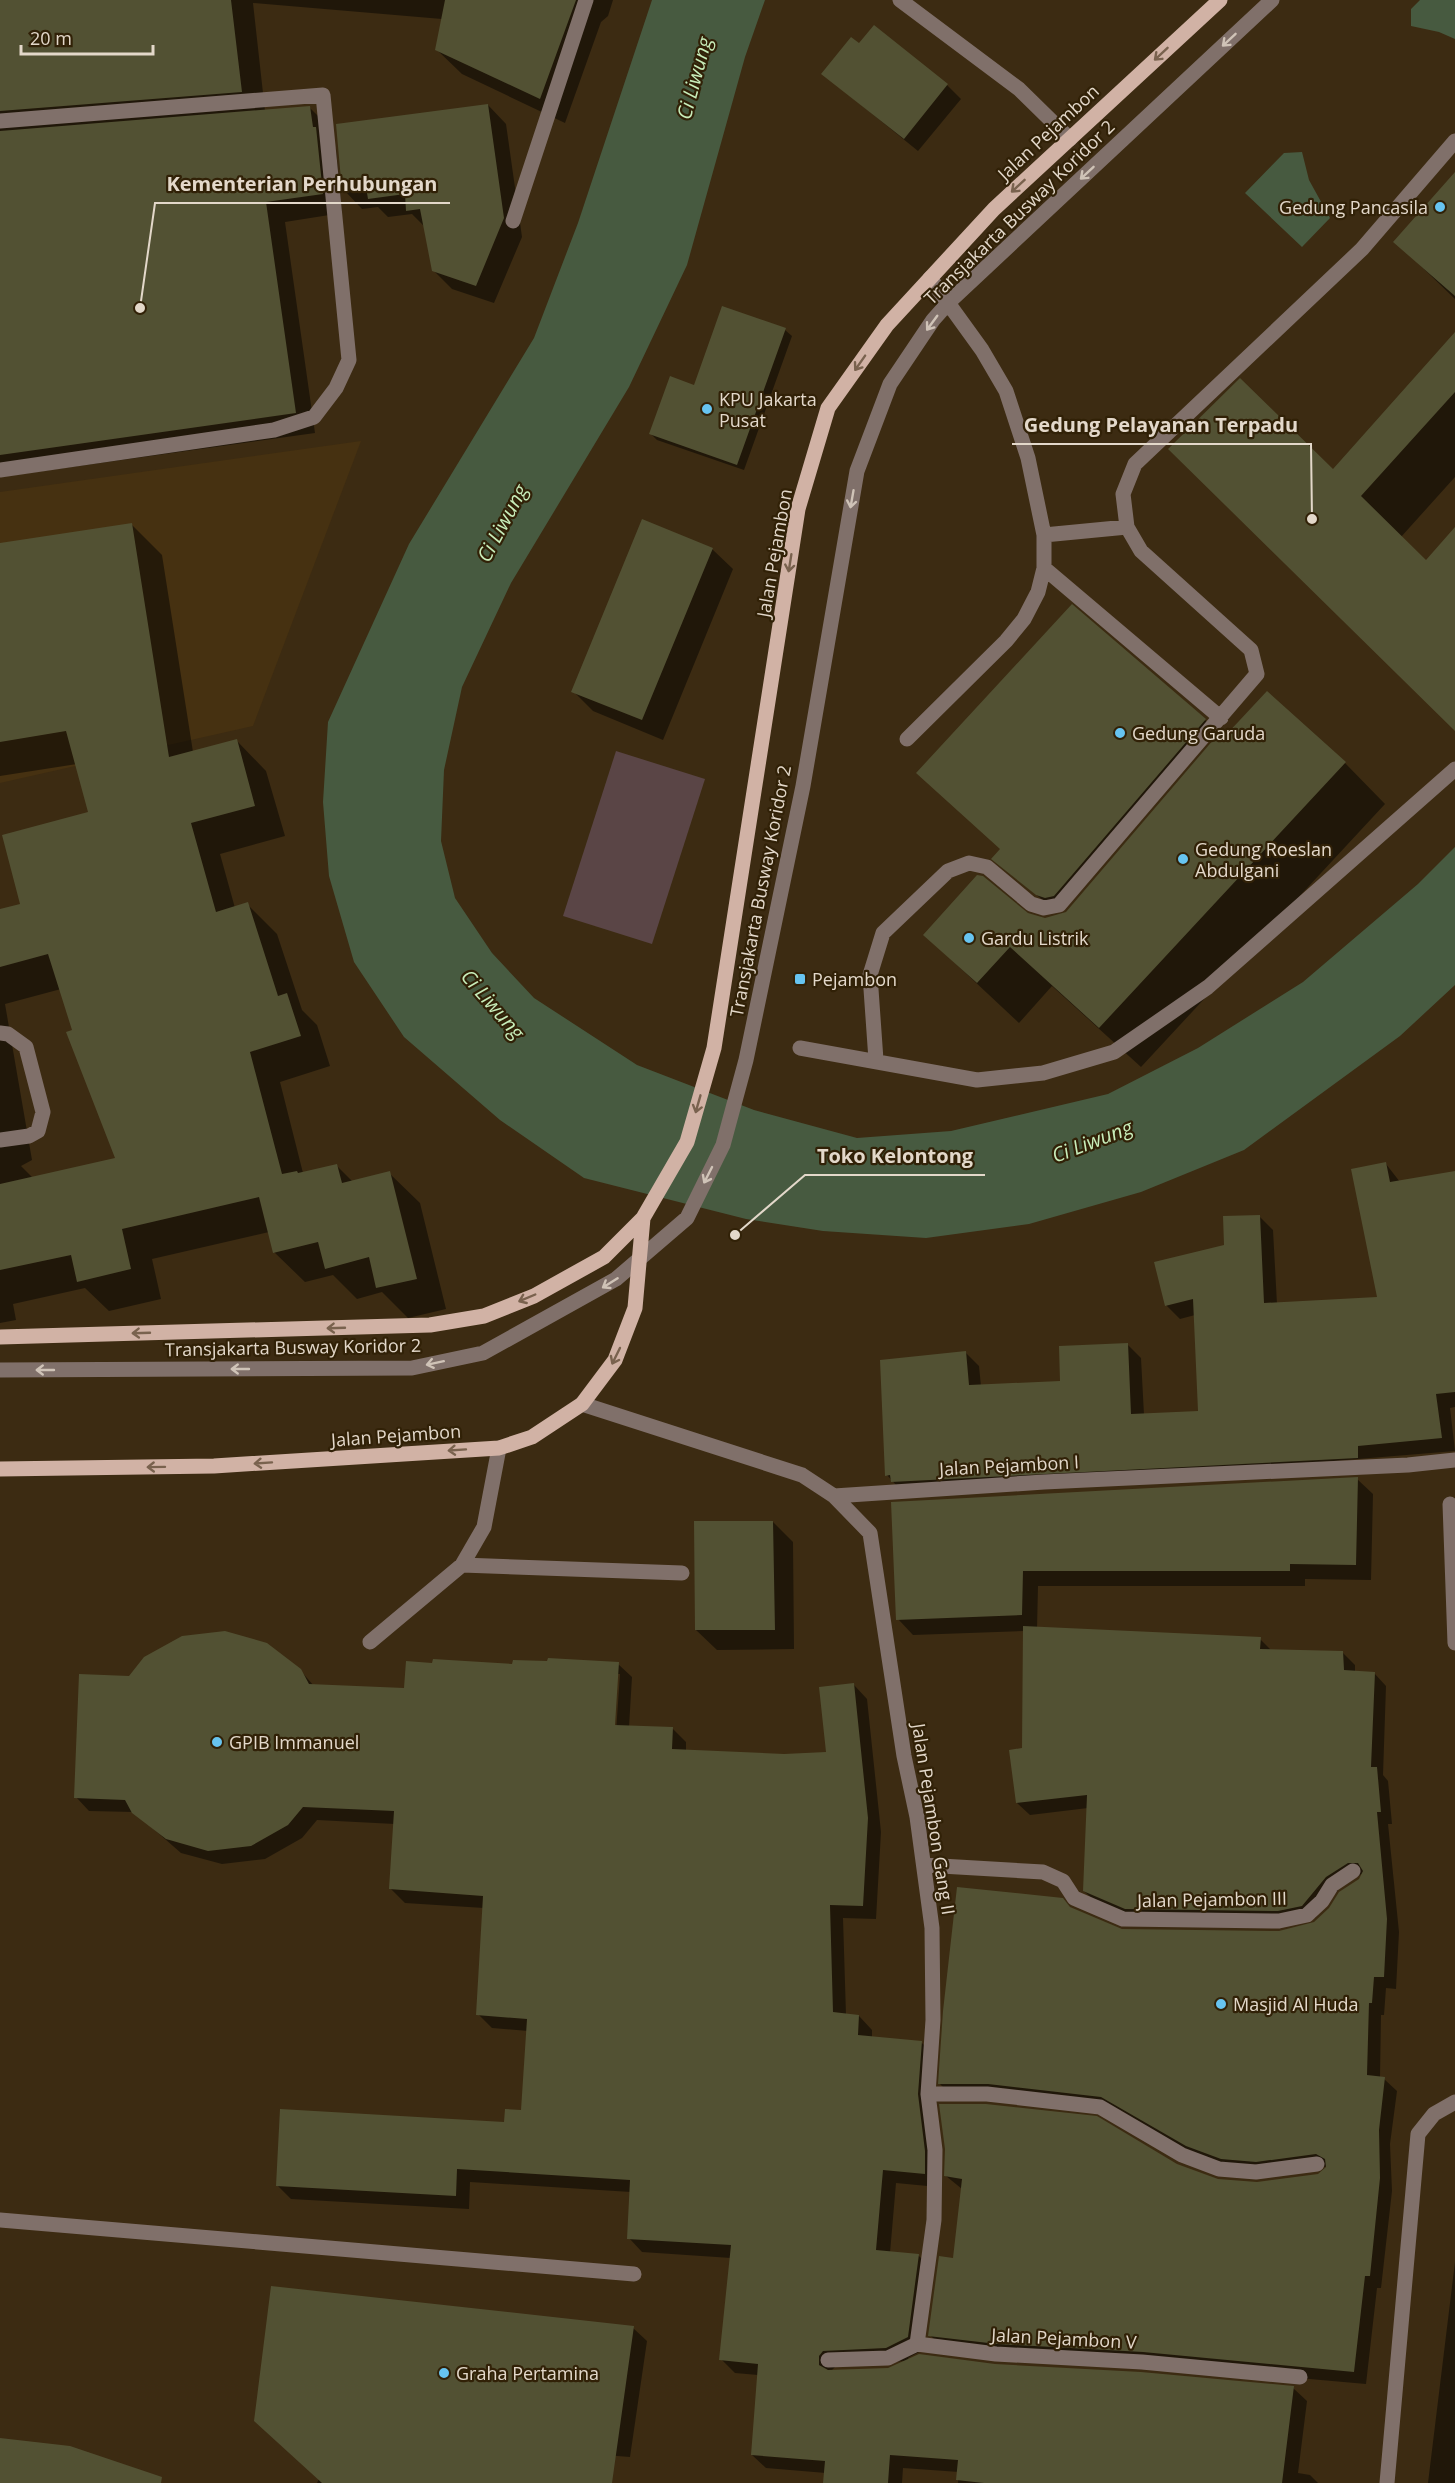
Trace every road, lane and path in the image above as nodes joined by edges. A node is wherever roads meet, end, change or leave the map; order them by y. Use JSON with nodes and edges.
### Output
{"nodes":[{"id":1,"x":586,"y":0,"type":"edge"},
{"id":2,"x":900,"y":0,"type":"edge"},
{"id":3,"x":1220,"y":0,"type":"edge"},
{"id":4,"x":1272,"y":0,"type":"edge"},
{"id":5,"x":0,"y":121,"type":"edge"},
{"id":6,"x":1070,"y":138,"type":"junction"},
{"id":7,"x":1455,"y":141,"type":"edge"},
{"id":8,"x":513,"y":221,"type":"dead end"},
{"id":9,"x":930,"y":278,"type":"junction"},
{"id":10,"x":949,"y":302,"type":"junction"},
{"id":11,"x":0,"y":470,"type":"edge"},
{"id":12,"x":1127,"y":527,"type":"junction"},
{"id":13,"x":1044,"y":535,"type":"junction"},
{"id":14,"x":1044,"y":568,"type":"junction"},
{"id":15,"x":1221,"y":718,"type":"junction"},
{"id":16,"x":907,"y":739,"type":"dead end"},
{"id":17,"x":1455,"y":769,"type":"edge"},
{"id":18,"x":0,"y":1033,"type":"edge"},
{"id":19,"x":800,"y":1048,"type":"dead end"},
{"id":20,"x":876,"y":1060,"type":"junction"},
{"id":21,"x":0,"y":1140,"type":"edge"},
{"id":22,"x":645,"y":1214,"type":"junction"},
{"id":23,"x":639,"y":1259,"type":"junction"},
{"id":24,"x":0,"y":1337,"type":"edge"},
{"id":25,"x":0,"y":1370,"type":"edge"},
{"id":26,"x":582,"y":1404,"type":"junction"},
{"id":27,"x":499,"y":1448,"type":"junction"},
{"id":28,"x":1455,"y":1460,"type":"edge"},
{"id":29,"x":0,"y":1468,"type":"edge"},
{"id":30,"x":834,"y":1496,"type":"junction"},
{"id":31,"x":1450,"y":1504,"type":"dead end"},
{"id":32,"x":1453,"y":1524,"type":"edge"},
{"id":33,"x":462,"y":1565,"type":"junction"},
{"id":34,"x":682,"y":1573,"type":"dead end"},
{"id":35,"x":370,"y":1642,"type":"dead end"},
{"id":36,"x":1455,"y":1643,"type":"edge"},
{"id":37,"x":924,"y":1865,"type":"junction"},
{"id":38,"x":1353,"y":1871,"type":"dead end"},
{"id":39,"x":928,"y":2094,"type":"junction"},
{"id":40,"x":1455,"y":2103,"type":"edge"},
{"id":41,"x":1317,"y":2164,"type":"dead end"},
{"id":42,"x":0,"y":2220,"type":"edge"},
{"id":43,"x":634,"y":2274,"type":"dead end"},
{"id":44,"x":917,"y":2344,"type":"junction"},
{"id":45,"x":828,"y":2360,"type":"dead end"},
{"id":46,"x":1300,"y":2377,"type":"dead end"},
{"id":47,"x":1387,"y":2483,"type":"edge"}],
"edges":[{"from":1,"to":8,"type":"street"},
{"from":2,"to":6,"type":"street"},
{"from":3,"to":6,"type":"main road","name":"Jalan Pejambon","one_way":true},
{"from":4,"to":10,"type":"street","name":"Transjakarta Busway Koridor 2","one_way":true},
{"from":5,"to":11,"type":"street"},
{"from":6,"to":9,"type":"main road","name":"Jalan Pejambon","one_way":true},
{"from":7,"to":12,"type":"street"},
{"from":9,"to":10,"type":"street"},
{"from":9,"to":22,"type":"main road","name":"Jalan Pejambon","one_way":true},
{"from":10,"to":13,"type":"street"},
{"from":10,"to":23,"type":"street","name":"Transjakarta Busway Koridor 2","one_way":true},
{"from":12,"to":13,"type":"street"},
{"from":12,"to":15,"type":"street"},
{"from":13,"to":14,"type":"street"},
{"from":14,"to":15,"type":"street"},
{"from":14,"to":16,"type":"street"},
{"from":15,"to":20,"type":"street"},
{"from":17,"to":20,"type":"street"},
{"from":18,"to":21,"type":"street"},
{"from":19,"to":20,"type":"street"},
{"from":22,"to":23,"type":"main road","name":"Jalan Pejambon"},
{"from":22,"to":24,"type":"main road","name":"Jalan Pejambon","one_way":true},
{"from":23,"to":25,"type":"street","name":"Transjakarta Busway Koridor 2","one_way":true},
{"from":23,"to":26,"type":"main road","name":"Jalan Pejambon","one_way":true},
{"from":26,"to":27,"type":"main road","name":"Jalan Pejambon"},
{"from":26,"to":30,"type":"street"},
{"from":27,"to":29,"type":"main road","name":"Jalan Pejambon","one_way":true},
{"from":27,"to":33,"type":"street"},
{"from":28,"to":30,"type":"street","name":"Jalan Pejambon I"},
{"from":30,"to":37,"type":"street","name":"Jalan Pejambon Gang II"},
{"from":31,"to":32,"type":"street"},
{"from":32,"to":36,"type":"street"},
{"from":33,"to":34,"type":"street"},
{"from":33,"to":35,"type":"street"},
{"from":37,"to":38,"type":"street","name":"Jalan Pejambon III"},
{"from":37,"to":39,"type":"street","name":"Jalan Pejambon Gang II"},
{"from":39,"to":41,"type":"street"},
{"from":39,"to":44,"type":"street","name":"Jalan Pejambon Gang II"},
{"from":40,"to":47,"type":"street"},
{"from":42,"to":43,"type":"street"},
{"from":44,"to":45,"type":"street"},
{"from":44,"to":46,"type":"street","name":"Jalan Pejambon V"}]}
